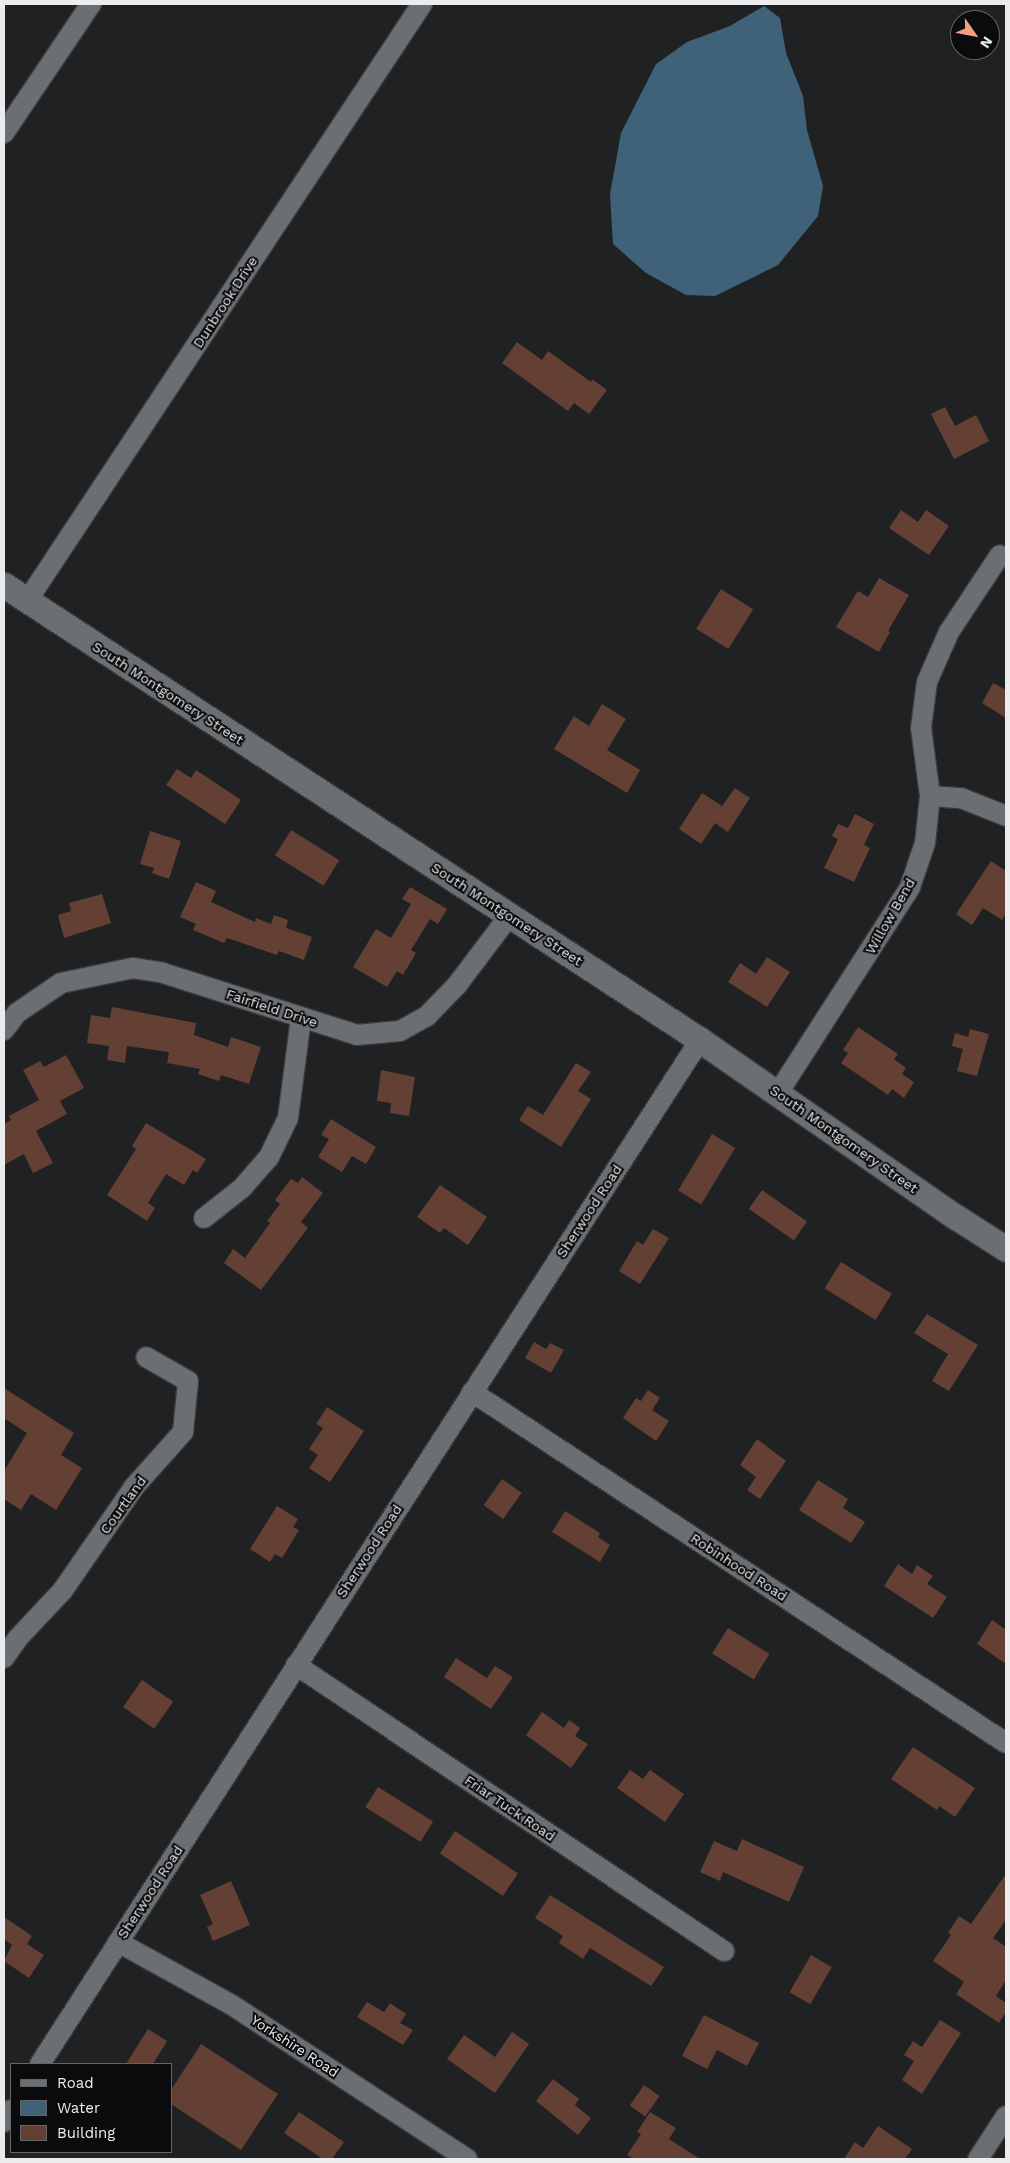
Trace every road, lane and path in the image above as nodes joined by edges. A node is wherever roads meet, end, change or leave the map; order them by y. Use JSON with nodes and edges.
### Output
{"nodes":[{"id":1,"x":91,"y":4,"type":"edge"},
{"id":2,"x":422,"y":4,"type":"edge"},
{"id":3,"x":4,"y":133,"type":"edge"},
{"id":4,"x":1000,"y":555,"type":"dead end"},
{"id":5,"x":4,"y":585,"type":"edge"},
{"id":6,"x":27,"y":601,"type":"junction"},
{"id":7,"x":930,"y":796,"type":"junction"},
{"id":8,"x":1006,"y":816,"type":"edge"},
{"id":9,"x":510,"y":915,"type":"junction"},
{"id":10,"x":301,"y":1018,"type":"junction"},
{"id":11,"x":4,"y":1030,"type":"edge"},
{"id":12,"x":700,"y":1040,"type":"junction"},
{"id":13,"x":778,"y":1093,"type":"junction"},
{"id":14,"x":204,"y":1218,"type":"dead end"},
{"id":15,"x":1006,"y":1249,"type":"edge"},
{"id":16,"x":146,"y":1357,"type":"dead end"},
{"id":17,"x":472,"y":1392,"type":"junction"},
{"id":18,"x":4,"y":1658,"type":"edge"},
{"id":19,"x":296,"y":1665,"type":"junction"},
{"id":20,"x":1006,"y":1742,"type":"edge"},
{"id":21,"x":118,"y":1942,"type":"junction"},
{"id":22,"x":724,"y":1951,"type":"dead end"},
{"id":23,"x":41,"y":2063,"type":"edge"},
{"id":24,"x":1006,"y":2116,"type":"edge"},
{"id":25,"x":467,"y":2159,"type":"edge"},
{"id":26,"x":978,"y":2159,"type":"edge"}],
"edges":[{"from":1,"to":3,"type":"street"},
{"from":2,"to":6,"type":"street","name":"Dunbrook Drive"},
{"from":4,"to":7,"type":"street","name":"Willow Bend"},
{"from":5,"to":6,"type":"street","name":"South Montgomery Street"},
{"from":6,"to":9,"type":"street","name":"South Montgomery Street"},
{"from":7,"to":8,"type":"street"},
{"from":7,"to":13,"type":"street","name":"Willow Bend"},
{"from":9,"to":10,"type":"street","name":"Fairfield Drive"},
{"from":9,"to":12,"type":"street","name":"South Montgomery Street"},
{"from":10,"to":11,"type":"street","name":"Fairfield Drive"},
{"from":10,"to":14,"type":"street"},
{"from":12,"to":13,"type":"street","name":"South Montgomery Street"},
{"from":12,"to":17,"type":"street","name":"Sherwood Road"},
{"from":13,"to":15,"type":"street","name":"South Montgomery Street"},
{"from":16,"to":18,"type":"street","name":"Courtland"},
{"from":17,"to":19,"type":"street","name":"Sherwood Road"},
{"from":17,"to":20,"type":"street","name":"Robinhood Road"},
{"from":19,"to":21,"type":"street","name":"Sherwood Road"},
{"from":19,"to":22,"type":"street","name":"Friar Tuck Road"},
{"from":21,"to":23,"type":"street","name":"Sherwood Road"},
{"from":21,"to":25,"type":"street","name":"Yorkshire Road"},
{"from":24,"to":26,"type":"street"}]}
